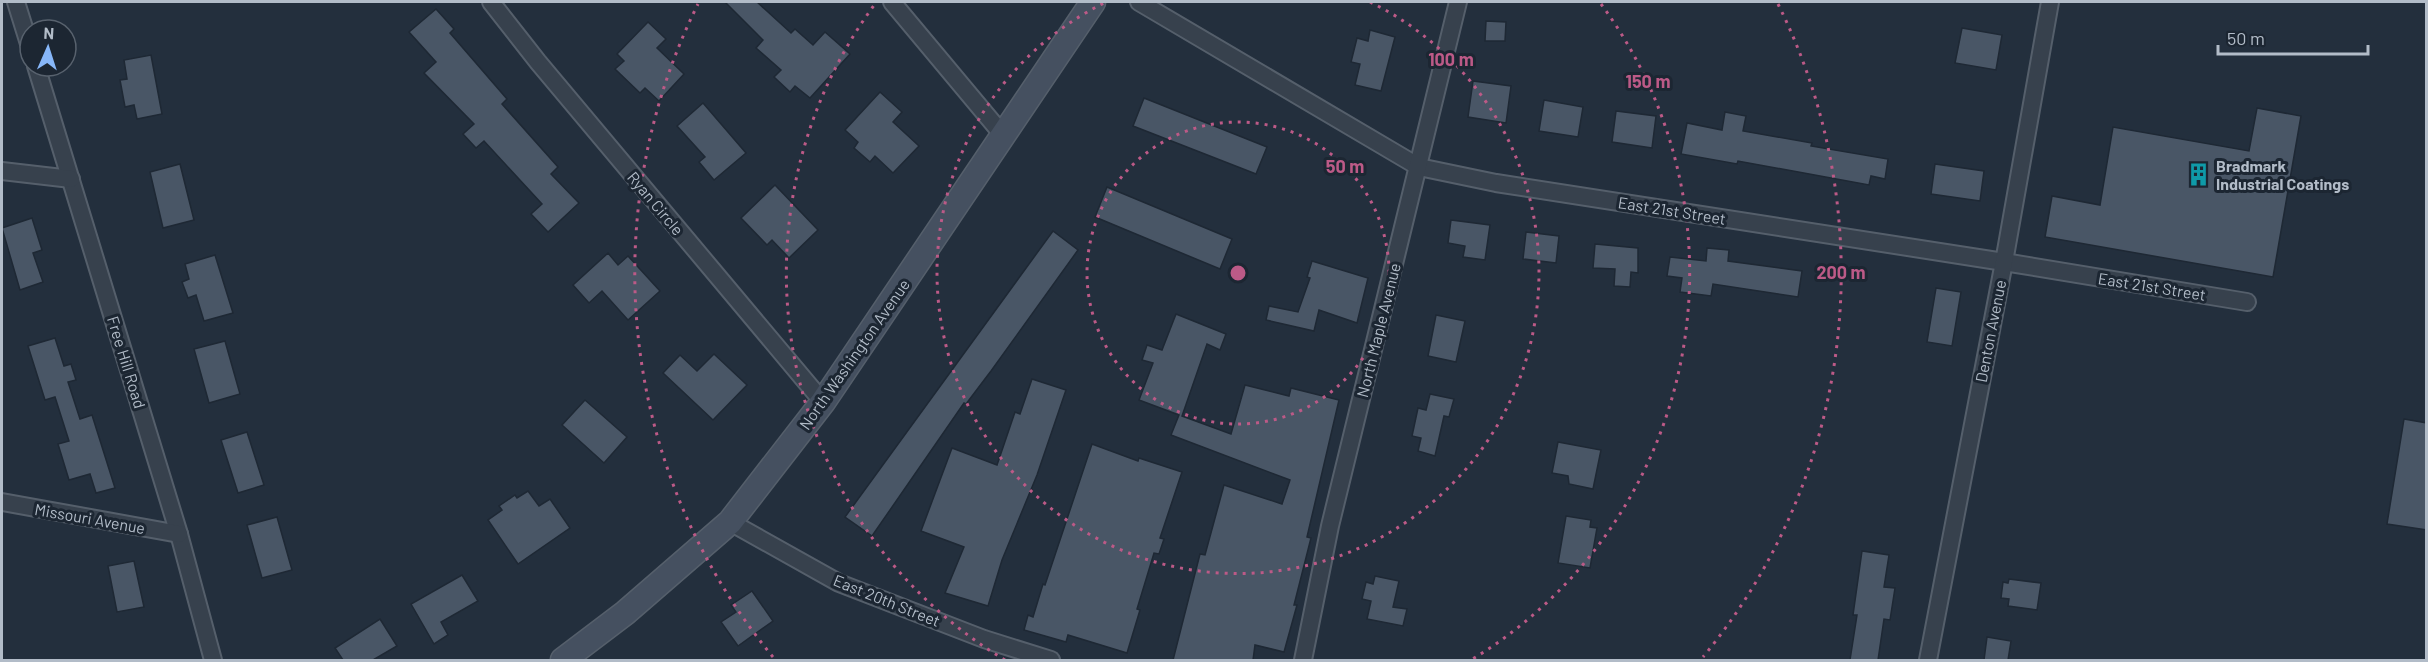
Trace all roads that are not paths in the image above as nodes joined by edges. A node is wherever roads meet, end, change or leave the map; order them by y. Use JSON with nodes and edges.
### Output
{"nodes":[{"id":1,"x":16,"y":2,"type":"edge"},
{"id":2,"x":491,"y":2,"type":"edge"},
{"id":3,"x":892,"y":2,"type":"edge"},
{"id":4,"x":1093,"y":2,"type":"edge"},
{"id":5,"x":1139,"y":2,"type":"edge"},
{"id":6,"x":1458,"y":2,"type":"edge"},
{"id":7,"x":2050,"y":2,"type":"edge"},
{"id":8,"x":21,"y":18,"type":"edge"},
{"id":9,"x":40,"y":78,"type":"edge"},
{"id":10,"x":1003,"y":135,"type":"junction"},
{"id":11,"x":1419,"y":167,"type":"junction"},
{"id":12,"x":2,"y":171,"type":"edge"},
{"id":13,"x":71,"y":178,"type":"junction"},
{"id":14,"x":2004,"y":262,"type":"junction"},
{"id":15,"x":2247,"y":302,"type":"dead end"},
{"id":16,"x":823,"y":402,"type":"junction"},
{"id":17,"x":2,"y":502,"type":"edge"},
{"id":18,"x":730,"y":522,"type":"junction"},
{"id":19,"x":179,"y":534,"type":"junction"},
{"id":20,"x":213,"y":660,"type":"edge"},
{"id":21,"x":563,"y":660,"type":"edge"},
{"id":22,"x":1051,"y":660,"type":"edge"},
{"id":23,"x":1303,"y":660,"type":"edge"},
{"id":24,"x":1928,"y":660,"type":"edge"}],
"edges":[{"from":1,"to":8,"type":"street"},
{"from":2,"to":16,"type":"street","name":"Ryan Circle"},
{"from":3,"to":10,"type":"street"},
{"from":4,"to":10,"type":"main road","name":"North Washington Avenue"},
{"from":5,"to":11,"type":"street","name":"East 21st Street"},
{"from":6,"to":11,"type":"street","name":"North Maple Avenue"},
{"from":7,"to":14,"type":"street","name":"Denton Avenue"},
{"from":9,"to":13,"type":"street","name":"Free Hill Road"},
{"from":10,"to":16,"type":"main road","name":"North Washington Avenue"},
{"from":11,"to":14,"type":"street","name":"East 21st Street"},
{"from":11,"to":23,"type":"street","name":"North Maple Avenue"},
{"from":12,"to":13,"type":"street"},
{"from":13,"to":19,"type":"street","name":"Free Hill Road"},
{"from":14,"to":15,"type":"street","name":"East 21st Street"},
{"from":14,"to":24,"type":"street","name":"Denton Avenue"},
{"from":16,"to":18,"type":"main road","name":"North Washington Avenue"},
{"from":17,"to":19,"type":"street","name":"Missouri Avenue"},
{"from":18,"to":21,"type":"main road","name":"North Washington Avenue"},
{"from":18,"to":22,"type":"street","name":"East 20th Street"},
{"from":19,"to":20,"type":"street","name":"Free Hill Road"}]}
